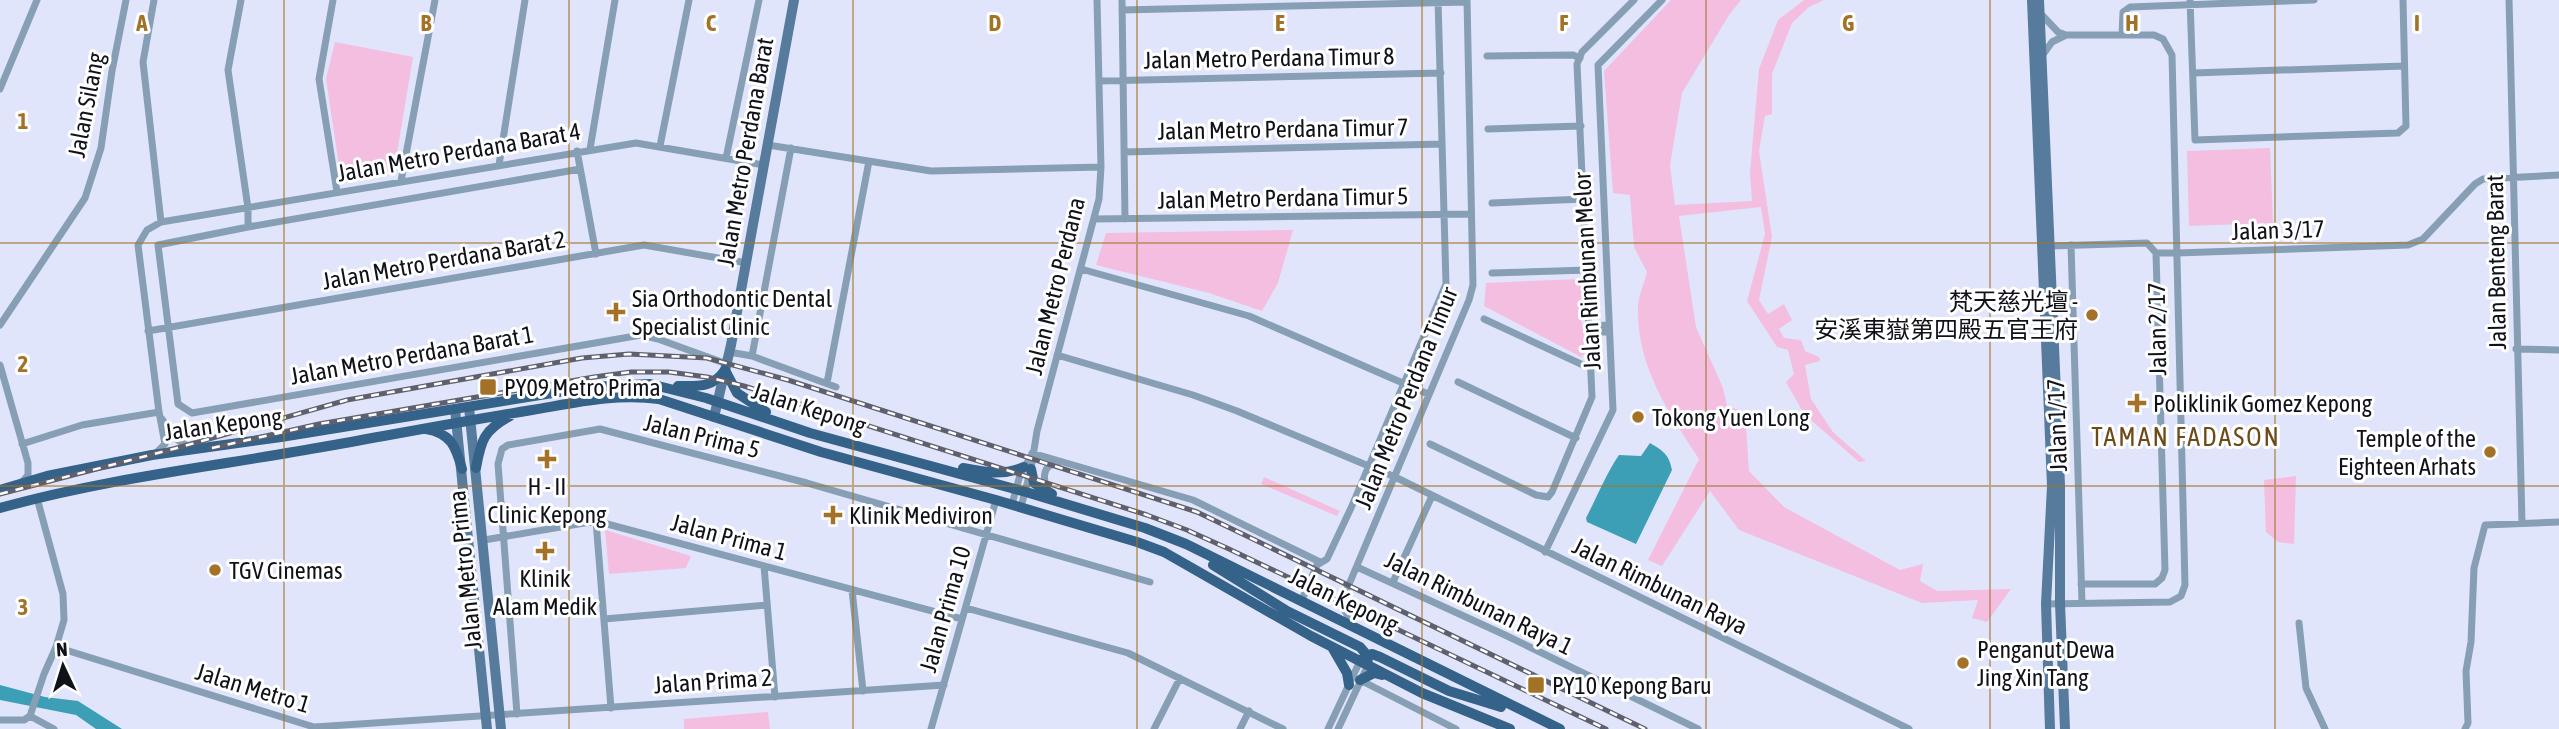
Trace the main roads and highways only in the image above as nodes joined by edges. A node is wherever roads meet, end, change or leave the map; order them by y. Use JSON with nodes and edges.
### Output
{"nodes":[{"id":1,"x":665,"y":387,"type":"junction"},
{"id":2,"x":515,"y":412,"type":"junction"},
{"id":3,"x":470,"y":413,"type":"junction"},
{"id":4,"x":784,"y":423,"type":"junction"},
{"id":5,"x":417,"y":429,"type":"junction"},
{"id":6,"x":891,"y":455,"type":"junction"},
{"id":7,"x":476,"y":468,"type":"road end"},
{"id":8,"x":462,"y":470,"type":"road end"},
{"id":9,"x":0,"y":490,"type":"edge"},
{"id":10,"x":1076,"y":507,"type":"junction"},
{"id":11,"x":0,"y":508,"type":"edge"},
{"id":12,"x":1186,"y":544,"type":"junction"},
{"id":13,"x":1332,"y":647,"type":"junction"},
{"id":14,"x":1365,"y":661,"type":"junction"},
{"id":15,"x":1392,"y":677,"type":"junction"},
{"id":16,"x":1360,"y":680,"type":"road end"},
{"id":17,"x":1349,"y":685,"type":"road end"},
{"id":18,"x":1546,"y":722,"type":"junction"},
{"id":19,"x":1496,"y":726,"type":"edge"},
{"id":20,"x":1510,"y":729,"type":"edge"},
{"id":21,"x":1560,"y":729,"type":"edge"}],
"edges":[{"from":1,"to":3,"type":"main road","name":"Jalan Kepong"},
{"from":1,"to":4,"type":"main road","name":"Jalan Kepong"},
{"from":1,"to":4,"type":"main road"},
{"from":2,"to":3,"type":"main road","name":"Jalan Kepong"},
{"from":2,"to":7,"type":"main road"},
{"from":2,"to":13,"type":"main road","name":"Jalan Kepong"},
{"from":3,"to":5,"type":"main road","name":"Jalan Kepong"},
{"from":3,"to":9,"type":"main road","name":"Jalan Kepong"},
{"from":4,"to":6,"type":"main road","name":"Jalan Kepong"},
{"from":5,"to":8,"type":"main road"},
{"from":5,"to":11,"type":"main road","name":"Jalan Kepong"},
{"from":6,"to":10,"type":"main road","name":"Jalan Kepong"},
{"from":6,"to":10,"type":"main road"},
{"from":10,"to":12,"type":"main road","name":"Jalan Kepong"},
{"from":12,"to":14,"type":"main road"},
{"from":12,"to":18,"type":"main road","name":"Jalan Kepong"},
{"from":13,"to":14,"type":"main road","name":"Jalan Kepong"},
{"from":13,"to":17,"type":"main road"},
{"from":14,"to":15,"type":"main road","name":"Jalan Kepong"},
{"from":14,"to":18,"type":"main road"},
{"from":15,"to":16,"type":"main road"},
{"from":15,"to":19,"type":"main road","name":"Jalan Kepong"},
{"from":18,"to":21,"type":"main road","name":"Jalan Kepong"},
{"from":19,"to":20,"type":"main road","name":"Jalan Kepong"}]}
